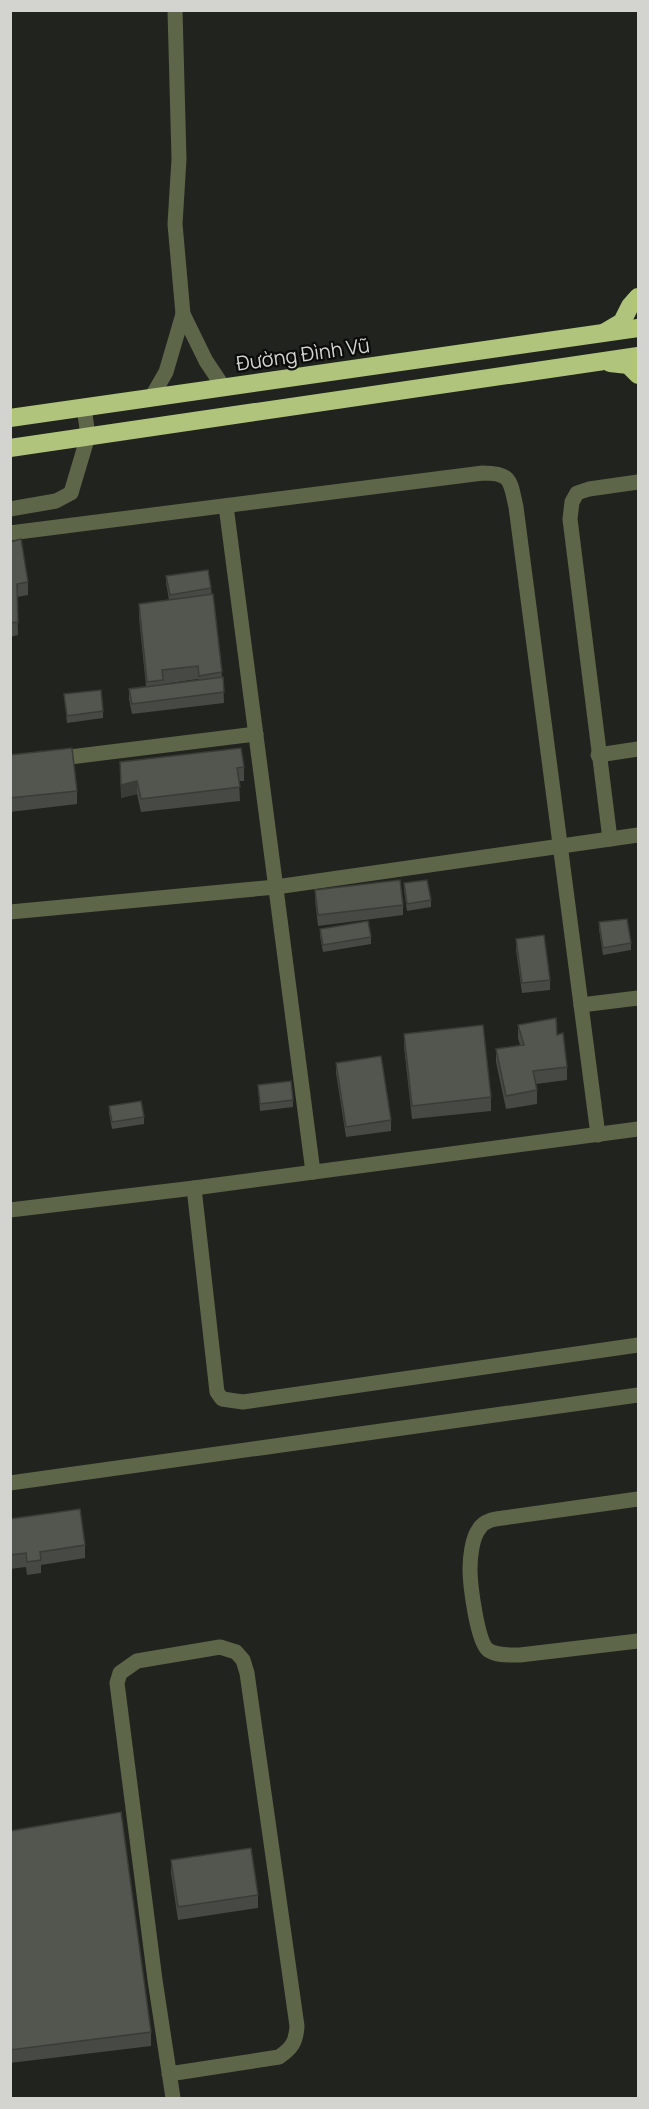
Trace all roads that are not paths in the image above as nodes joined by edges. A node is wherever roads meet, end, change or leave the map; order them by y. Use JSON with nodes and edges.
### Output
{"nodes":[{"id":1,"x":175,"y":10,"type":"edge"},
{"id":2,"x":639,"y":297,"type":"edge"},
{"id":3,"x":183,"y":314,"type":"junction"},
{"id":4,"x":639,"y":328,"type":"edge"},
{"id":5,"x":602,"y":333,"type":"junction"},
{"id":6,"x":639,"y":356,"type":"edge"},
{"id":7,"x":602,"y":362,"type":"junction"},
{"id":8,"x":639,"y":375,"type":"edge"},
{"id":9,"x":224,"y":388,"type":"junction"},
{"id":10,"x":151,"y":398,"type":"junction"},
{"id":11,"x":84,"y":407,"type":"junction"},
{"id":12,"x":10,"y":418,"type":"edge"},
{"id":13,"x":88,"y":436,"type":"junction"},
{"id":14,"x":10,"y":448,"type":"edge"},
{"id":15,"x":639,"y":482,"type":"edge"},
{"id":16,"x":226,"y":507,"type":"junction"},
{"id":17,"x":10,"y":509,"type":"edge"},
{"id":18,"x":10,"y":533,"type":"edge"},
{"id":19,"x":256,"y":734,"type":"junction"},
{"id":20,"x":639,"y":749,"type":"edge"},
{"id":21,"x":598,"y":755,"type":"junction"},
{"id":22,"x":34,"y":762,"type":"edge"},
{"id":23,"x":639,"y":835,"type":"edge"},
{"id":24,"x":610,"y":839,"type":"junction"},
{"id":25,"x":560,"y":846,"type":"junction"},
{"id":26,"x":276,"y":887,"type":"junction"},
{"id":27,"x":10,"y":912,"type":"edge"},
{"id":28,"x":639,"y":998,"type":"edge"},
{"id":29,"x":581,"y":1005,"type":"junction"},
{"id":30,"x":639,"y":1129,"type":"edge"},
{"id":31,"x":598,"y":1135,"type":"junction"},
{"id":32,"x":314,"y":1172,"type":"junction"},
{"id":33,"x":194,"y":1188,"type":"junction"},
{"id":34,"x":10,"y":1210,"type":"edge"},
{"id":35,"x":639,"y":1345,"type":"edge"},
{"id":36,"x":639,"y":1395,"type":"edge"},
{"id":37,"x":10,"y":1483,"type":"edge"},
{"id":38,"x":639,"y":1498,"type":"edge"},
{"id":39,"x":639,"y":1641,"type":"edge"},
{"id":40,"x":169,"y":2074,"type":"junction"},
{"id":41,"x":173,"y":2098,"type":"edge"}],
"edges":[{"from":1,"to":3,"type":"lane"},
{"from":2,"to":5,"type":"highway","name":"Đường Đình Vũ"},
{"from":3,"to":9,"type":"lane"},
{"from":3,"to":10,"type":"lane"},
{"from":4,"to":5,"type":"highway","name":"Đường Đình Vũ"},
{"from":5,"to":9,"type":"highway","name":"Đường Đình Vũ"},
{"from":6,"to":7,"type":"highway"},
{"from":7,"to":8,"type":"highway"},
{"from":7,"to":13,"type":"highway"},
{"from":9,"to":10,"type":"highway","name":"Đường Đình Vũ"},
{"from":10,"to":11,"type":"highway","name":"Đường Đình Vũ"},
{"from":11,"to":12,"type":"highway","name":"Đường Đình Vũ"},
{"from":11,"to":13,"type":"lane"},
{"from":13,"to":14,"type":"highway"},
{"from":13,"to":17,"type":"lane"},
{"from":15,"to":21,"type":"lane"},
{"from":16,"to":18,"type":"lane"},
{"from":16,"to":19,"type":"lane"},
{"from":16,"to":25,"type":"lane"},
{"from":19,"to":22,"type":"lane"},
{"from":19,"to":26,"type":"lane"},
{"from":20,"to":21,"type":"lane"},
{"from":21,"to":24,"type":"lane"},
{"from":23,"to":24,"type":"lane"},
{"from":24,"to":25,"type":"lane"},
{"from":25,"to":26,"type":"lane"},
{"from":25,"to":29,"type":"lane"},
{"from":26,"to":27,"type":"lane"},
{"from":26,"to":32,"type":"lane"},
{"from":28,"to":29,"type":"lane"},
{"from":29,"to":31,"type":"lane"},
{"from":30,"to":31,"type":"lane"},
{"from":31,"to":32,"type":"lane"},
{"from":32,"to":33,"type":"lane"},
{"from":33,"to":34,"type":"lane"},
{"from":33,"to":35,"type":"lane"},
{"from":36,"to":37,"type":"lane"},
{"from":38,"to":39,"type":"lane"},
{"from":40,"to":40,"type":"lane"},
{"from":40,"to":41,"type":"lane"}]}
